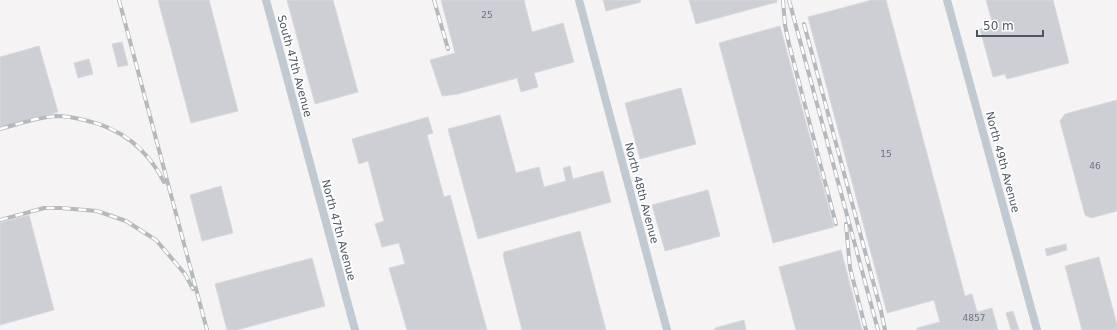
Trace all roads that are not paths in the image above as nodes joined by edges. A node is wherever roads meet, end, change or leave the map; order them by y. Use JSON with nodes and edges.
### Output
{"nodes":[{"id":1,"x":266,"y":0,"type":"edge"},
{"id":2,"x":579,"y":0,"type":"edge"},
{"id":3,"x":948,"y":0,"type":"edge"},
{"id":4,"x":302,"y":137,"type":"joint"},
{"id":5,"x":355,"y":330,"type":"edge"},
{"id":6,"x":667,"y":330,"type":"edge"},
{"id":7,"x":1037,"y":330,"type":"edge"}],
"edges":[{"from":1,"to":4,"type":"street","name":"South 47th Avenue"},
{"from":2,"to":6,"type":"street","name":"North 48th Avenue"},
{"from":3,"to":7,"type":"street","name":"North 49th Avenue"},
{"from":4,"to":5,"type":"street","name":"North 47th Avenue"}]}
